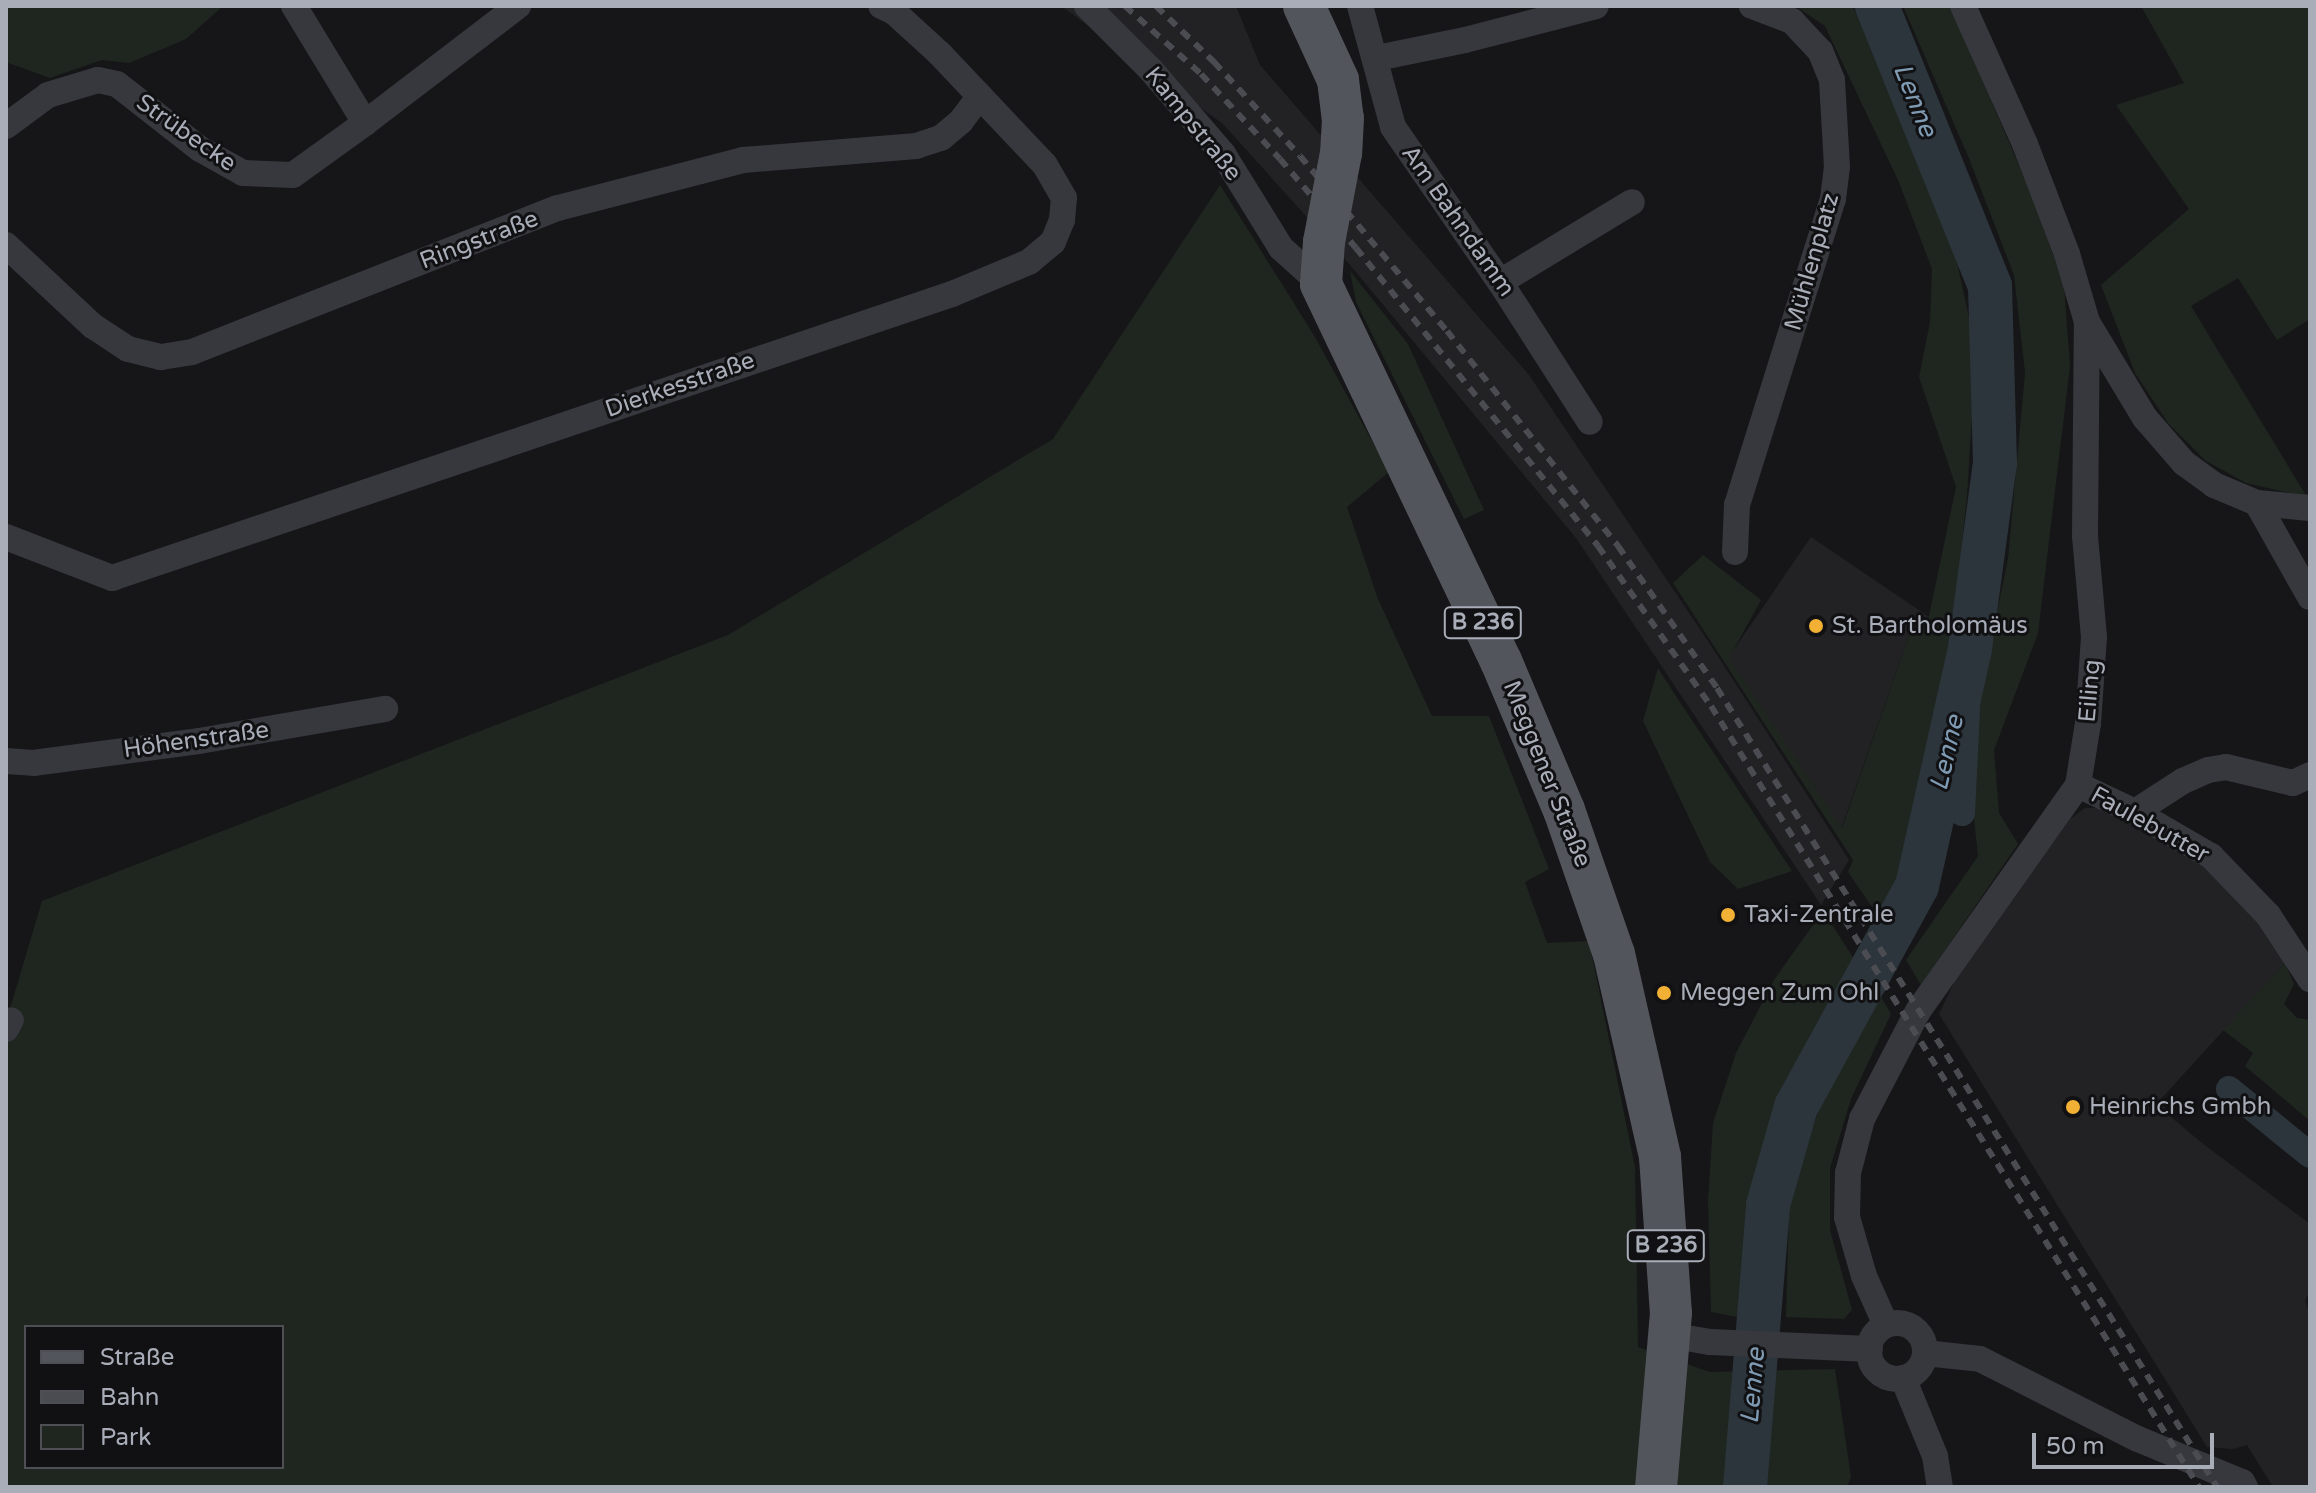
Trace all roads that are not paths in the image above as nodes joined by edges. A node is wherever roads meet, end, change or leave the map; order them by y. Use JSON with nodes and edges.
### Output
{"nodes":[{"id":1,"x":294,"y":6,"type":"edge"},
{"id":2,"x":518,"y":6,"type":"edge"},
{"id":3,"x":881,"y":6,"type":"edge"},
{"id":4,"x":1087,"y":6,"type":"edge"},
{"id":5,"x":1304,"y":6,"type":"edge"},
{"id":6,"x":1360,"y":6,"type":"edge"},
{"id":7,"x":1596,"y":6,"type":"edge"},
{"id":8,"x":1752,"y":6,"type":"edge"},
{"id":9,"x":1963,"y":6,"type":"edge"},
{"id":10,"x":1377,"y":58,"type":"junction"},
{"id":11,"x":980,"y":96,"type":"junction"},
{"id":12,"x":365,"y":123,"type":"junction"},
{"id":13,"x":6,"y":126,"type":"edge"},
{"id":14,"x":1632,"y":202,"type":"dead end"},
{"id":15,"x":6,"y":245,"type":"edge"},
{"id":16,"x":1500,"y":282,"type":"junction"},
{"id":17,"x":1321,"y":284,"type":"junction"},
{"id":18,"x":2087,"y":322,"type":"junction"},
{"id":19,"x":1590,"y":422,"type":"dead end"},
{"id":20,"x":2257,"y":503,"type":"junction"},
{"id":21,"x":2310,"y":508,"type":"edge"},
{"id":22,"x":6,"y":537,"type":"edge"},
{"id":23,"x":1735,"y":552,"type":"dead end"},
{"id":24,"x":2310,"y":597,"type":"edge"},
{"id":25,"x":385,"y":709,"type":"dead end"},
{"id":26,"x":6,"y":761,"type":"edge"},
{"id":27,"x":2310,"y":775,"type":"edge"},
{"id":28,"x":2078,"y":785,"type":"junction"},
{"id":29,"x":2135,"y":812,"type":"junction"},
{"id":30,"x":2310,"y":979,"type":"edge"},
{"id":31,"x":1886,"y":1325,"type":"junction"},
{"id":32,"x":1669,"y":1335,"type":"junction"},
{"id":33,"x":1870,"y":1349,"type":"junction"},
{"id":34,"x":1925,"y":1353,"type":"junction"},
{"id":35,"x":1903,"y":1378,"type":"junction"},
{"id":36,"x":1656,"y":1487,"type":"edge"},
{"id":37,"x":1940,"y":1487,"type":"edge"},
{"id":38,"x":2245,"y":1487,"type":"edge"}],
"edges":[{"from":1,"to":12,"type":"street"},
{"from":2,"to":12,"type":"street"},
{"from":3,"to":11,"type":"street","name":"Dierkesstraße"},
{"from":4,"to":17,"type":"street","name":"Kampstraße"},
{"from":5,"to":17,"type":"main road","name":"Meggener Straße","number":"B 236","bridge":true},
{"from":6,"to":10,"type":"street","name":"Am Bahndamm"},
{"from":7,"to":10,"type":"street"},
{"from":8,"to":23,"type":"street","name":"Mühlenplatz"},
{"from":9,"to":18,"type":"street","name":"Eiling"},
{"from":10,"to":16,"type":"street","name":"Am Bahndamm"},
{"from":11,"to":15,"type":"street","name":"Ringstraße"},
{"from":11,"to":22,"type":"street","name":"Dierkesstraße"},
{"from":12,"to":13,"type":"street","name":"Strübecke"},
{"from":14,"to":16,"type":"street"},
{"from":16,"to":19,"type":"street","name":"Am Bahndamm"},
{"from":17,"to":32,"type":"main road","name":"Meggener Straße","number":"B 236"},
{"from":18,"to":20,"type":"street"},
{"from":18,"to":28,"type":"street","name":"Eiling"},
{"from":20,"to":21,"type":"street"},
{"from":20,"to":24,"type":"street"},
{"from":25,"to":26,"type":"street","name":"Höhenstraße"},
{"from":27,"to":29,"type":"street"},
{"from":28,"to":29,"type":"street","name":"Faulebutter"},
{"from":28,"to":31,"type":"street","name":"Eiling"},
{"from":29,"to":30,"type":"street","name":"Faulebutter"},
{"from":31,"to":33,"type":"street"},
{"from":31,"to":34,"type":"street"},
{"from":32,"to":33,"type":"street"},
{"from":32,"to":36,"type":"main road","name":"Meggener Straße","number":"B 236"},
{"from":33,"to":35,"type":"street"},
{"from":34,"to":35,"type":"street"},
{"from":34,"to":38,"type":"street"},
{"from":35,"to":37,"type":"street"}]}
